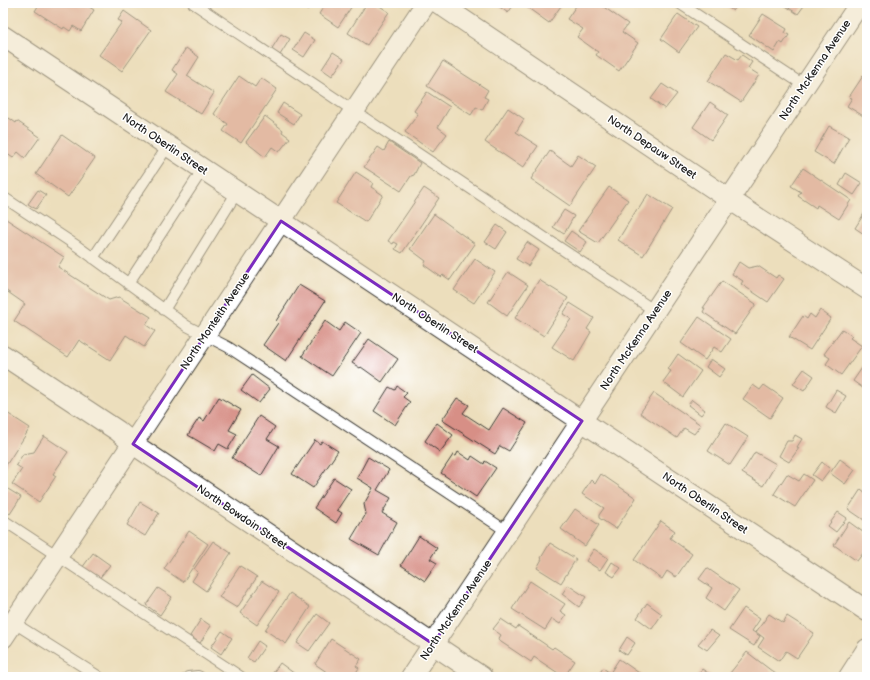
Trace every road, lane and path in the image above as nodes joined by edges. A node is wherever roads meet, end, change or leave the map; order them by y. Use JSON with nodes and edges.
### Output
{"nodes":[{"id":1,"x":193,"y":3,"type":"edge"},
{"id":2,"x":426,"y":3,"type":"edge"},
{"id":3,"x":438,"y":3,"type":"edge"},
{"id":4,"x":679,"y":3,"type":"edge"},
{"id":5,"x":860,"y":3,"type":"edge"},
{"id":6,"x":3,"y":36,"type":"edge"},
{"id":7,"x":805,"y":86,"type":"junction"},
{"id":8,"x":354,"y":111,"type":"junction"},
{"id":9,"x":168,"y":146,"type":"junction"},
{"id":10,"x":202,"y":169,"type":"junction"},
{"id":11,"x":236,"y":192,"type":"junction"},
{"id":12,"x":3,"y":197,"type":"edge"},
{"id":13,"x":730,"y":199,"type":"junction"},
{"id":14,"x":281,"y":222,"type":"junction"},
{"id":15,"x":93,"y":258,"type":"junction"},
{"id":16,"x":128,"y":284,"type":"junction"},
{"id":17,"x":867,"y":289,"type":"edge"},
{"id":18,"x":164,"y":310,"type":"junction"},
{"id":19,"x":655,"y":311,"type":"junction"},
{"id":20,"x":205,"y":335,"type":"junction"},
{"id":21,"x":3,"y":354,"type":"edge"},
{"id":22,"x":582,"y":421,"type":"junction"},
{"id":23,"x":133,"y":444,"type":"junction"},
{"id":24,"x":3,"y":520,"type":"edge"},
{"id":25,"x":508,"y":532,"type":"junction"},
{"id":26,"x":58,"y":556,"type":"junction"},
{"id":27,"x":867,"y":611,"type":"edge"},
{"id":28,"x":8,"y":630,"type":"edge"},
{"id":29,"x":433,"y":644,"type":"junction"},
{"id":30,"x":867,"y":649,"type":"edge"},
{"id":31,"x":98,"y":676,"type":"edge"},
{"id":32,"x":188,"y":677,"type":"edge"},
{"id":33,"x":200,"y":677,"type":"edge"},
{"id":34,"x":241,"y":677,"type":"edge"},
{"id":35,"x":411,"y":677,"type":"edge"},
{"id":36,"x":482,"y":677,"type":"edge"},
{"id":37,"x":848,"y":677,"type":"edge"}],
"edges":[{"from":1,"to":8,"type":"lane"},
{"from":2,"to":8,"type":"street","name":"North Monteith Avenue"},
{"from":3,"to":13,"type":"street","name":"North Depauw Street"},
{"from":4,"to":7,"type":"lane"},
{"from":5,"to":7,"type":"street","name":"North McKenna Avenue"},
{"from":6,"to":9,"type":"street","name":"North Oberlin Street"},
{"from":7,"to":13,"type":"street","name":"North McKenna Avenue"},
{"from":8,"to":14,"type":"street","name":"North Monteith Avenue"},
{"from":8,"to":19,"type":"lane"},
{"from":9,"to":10,"type":"street","name":"North Oberlin Street"},
{"from":9,"to":15,"type":"lane"},
{"from":10,"to":11,"type":"street","name":"North Oberlin Street"},
{"from":10,"to":16,"type":"lane"},
{"from":11,"to":14,"type":"street","name":"North Oberlin Street"},
{"from":11,"to":18,"type":"lane"},
{"from":12,"to":15,"type":"lane"},
{"from":13,"to":17,"type":"street","name":"North Depauw Street"},
{"from":13,"to":19,"type":"street","name":"North McKenna Avenue"},
{"from":14,"to":20,"type":"street","name":"North Monteith Avenue"},
{"from":14,"to":22,"type":"street","name":"North Oberlin Street"},
{"from":15,"to":16,"type":"lane"},
{"from":16,"to":18,"type":"lane"},
{"from":18,"to":20,"type":"lane"},
{"from":19,"to":22,"type":"street","name":"North McKenna Avenue"},
{"from":20,"to":23,"type":"street","name":"North Monteith Avenue"},
{"from":20,"to":25,"type":"lane"},
{"from":21,"to":23,"type":"street","name":"North Bowdoin Street"},
{"from":22,"to":25,"type":"street","name":"North McKenna Avenue"},
{"from":22,"to":27,"type":"street","name":"North Oberlin Street"},
{"from":23,"to":26,"type":"street","name":"North Monteith Avenue"},
{"from":23,"to":29,"type":"street","name":"North Bowdoin Street"},
{"from":24,"to":26,"type":"lane"},
{"from":25,"to":29,"type":"street","name":"North McKenna Avenue"},
{"from":26,"to":28,"type":"street","name":"North Monteith Avenue"},
{"from":26,"to":34,"type":"lane"},
{"from":28,"to":31,"type":"lane"},
{"from":29,"to":35,"type":"street","name":"North McKenna Avenue"},
{"from":29,"to":36,"type":"street","name":"North Bowdoin Street"},
{"from":30,"to":37,"type":"street"},
{"from":32,"to":33,"type":"lane"}]}
